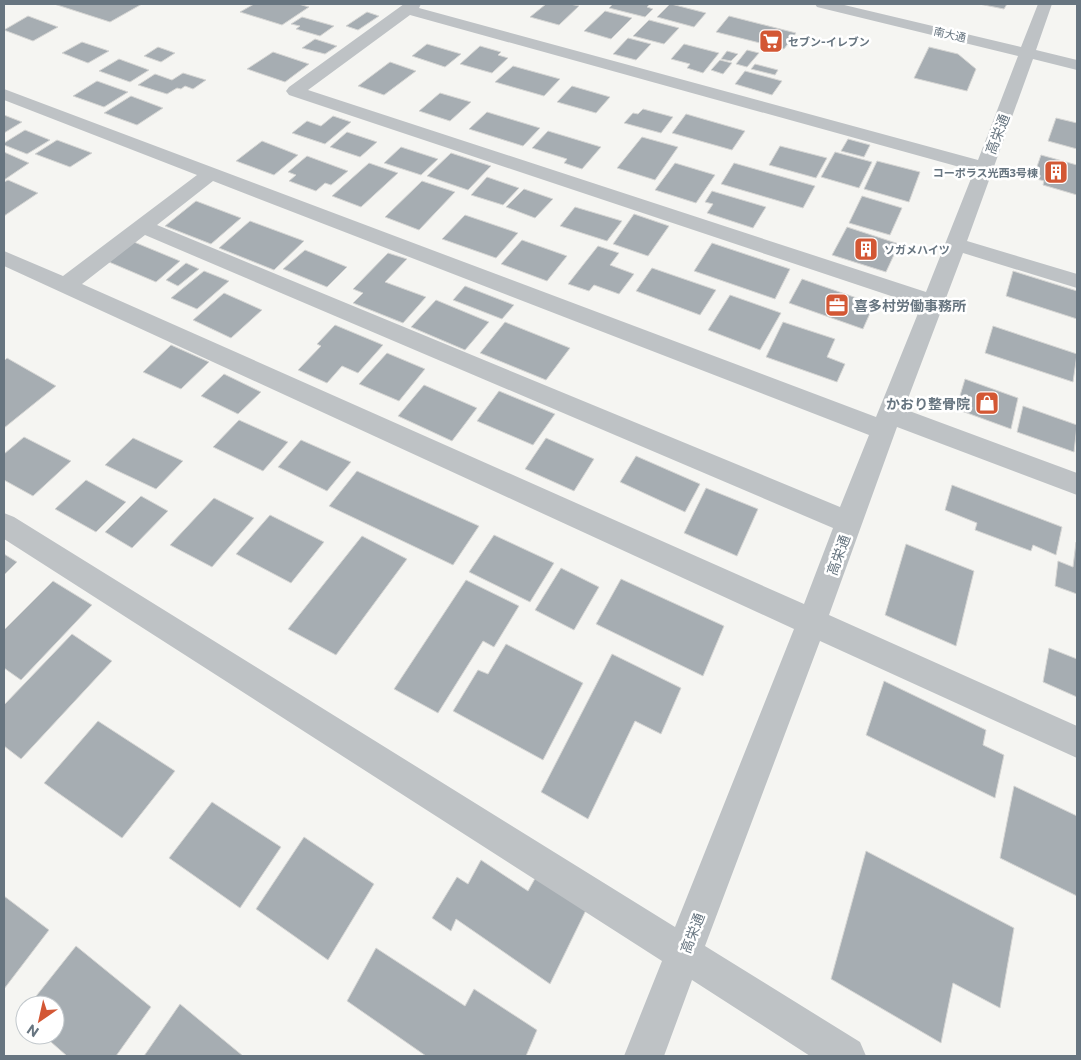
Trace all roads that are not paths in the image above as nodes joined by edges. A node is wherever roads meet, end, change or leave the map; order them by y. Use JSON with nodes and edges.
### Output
{"nodes":[{"id":1,"x":822,"y":4,"type":"edge"},
{"id":2,"x":881,"y":4,"type":"edge"},
{"id":3,"x":1045,"y":4,"type":"edge"},
{"id":4,"x":411,"y":6,"type":"edge"},
{"id":5,"x":1030,"y":46,"type":"junction"},
{"id":6,"x":1077,"y":50,"type":"edge"},
{"id":7,"x":1077,"y":65,"type":"edge"},
{"id":8,"x":4,"y":94,"type":"edge"},
{"id":9,"x":984,"y":168,"type":"junction"},
{"id":10,"x":210,"y":173,"type":"junction"},
{"id":11,"x":142,"y":226,"type":"junction"},
{"id":12,"x":955,"y":244,"type":"junction"},
{"id":13,"x":4,"y":258,"type":"edge"},
{"id":14,"x":1077,"y":281,"type":"edge"},
{"id":15,"x":65,"y":286,"type":"junction"},
{"id":16,"x":933,"y":302,"type":"junction"},
{"id":17,"x":887,"y":422,"type":"junction"},
{"id":18,"x":1077,"y":484,"type":"edge"},
{"id":19,"x":849,"y":523,"type":"junction"},
{"id":20,"x":4,"y":525,"type":"edge"},
{"id":21,"x":813,"y":623,"type":"junction"},
{"id":22,"x":1077,"y":742,"type":"edge"},
{"id":23,"x":684,"y":953,"type":"junction"},
{"id":24,"x":644,"y":1056,"type":"edge"},
{"id":25,"x":846,"y":1056,"type":"edge"}],
"edges":[{"from":1,"to":5,"type":"street","name":"南大通"},
{"from":2,"to":5,"type":"street","name":"南大通"},
{"from":3,"to":5,"type":"street","name":"高栄通"},
{"from":4,"to":9,"type":"street"},
{"from":4,"to":16,"type":"street"},
{"from":5,"to":6,"type":"street","name":"南大通"},
{"from":5,"to":7,"type":"street","name":"南大通"},
{"from":5,"to":9,"type":"street","name":"高栄通"},
{"from":8,"to":10,"type":"street"},
{"from":9,"to":12,"type":"street","name":"高栄通"},
{"from":10,"to":11,"type":"street"},
{"from":10,"to":17,"type":"street"},
{"from":11,"to":15,"type":"street"},
{"from":11,"to":19,"type":"street"},
{"from":12,"to":14,"type":"street"},
{"from":12,"to":16,"type":"street","name":"高栄通"},
{"from":13,"to":15,"type":"street"},
{"from":15,"to":21,"type":"street"},
{"from":16,"to":17,"type":"street","name":"高栄通"},
{"from":17,"to":18,"type":"street"},
{"from":17,"to":19,"type":"street","name":"高栄通"},
{"from":19,"to":21,"type":"street","name":"高栄通"},
{"from":20,"to":23,"type":"street"},
{"from":21,"to":22,"type":"street"},
{"from":21,"to":23,"type":"street","name":"高栄通"},
{"from":23,"to":24,"type":"street","name":"高栄通"},
{"from":23,"to":25,"type":"street"}]}
